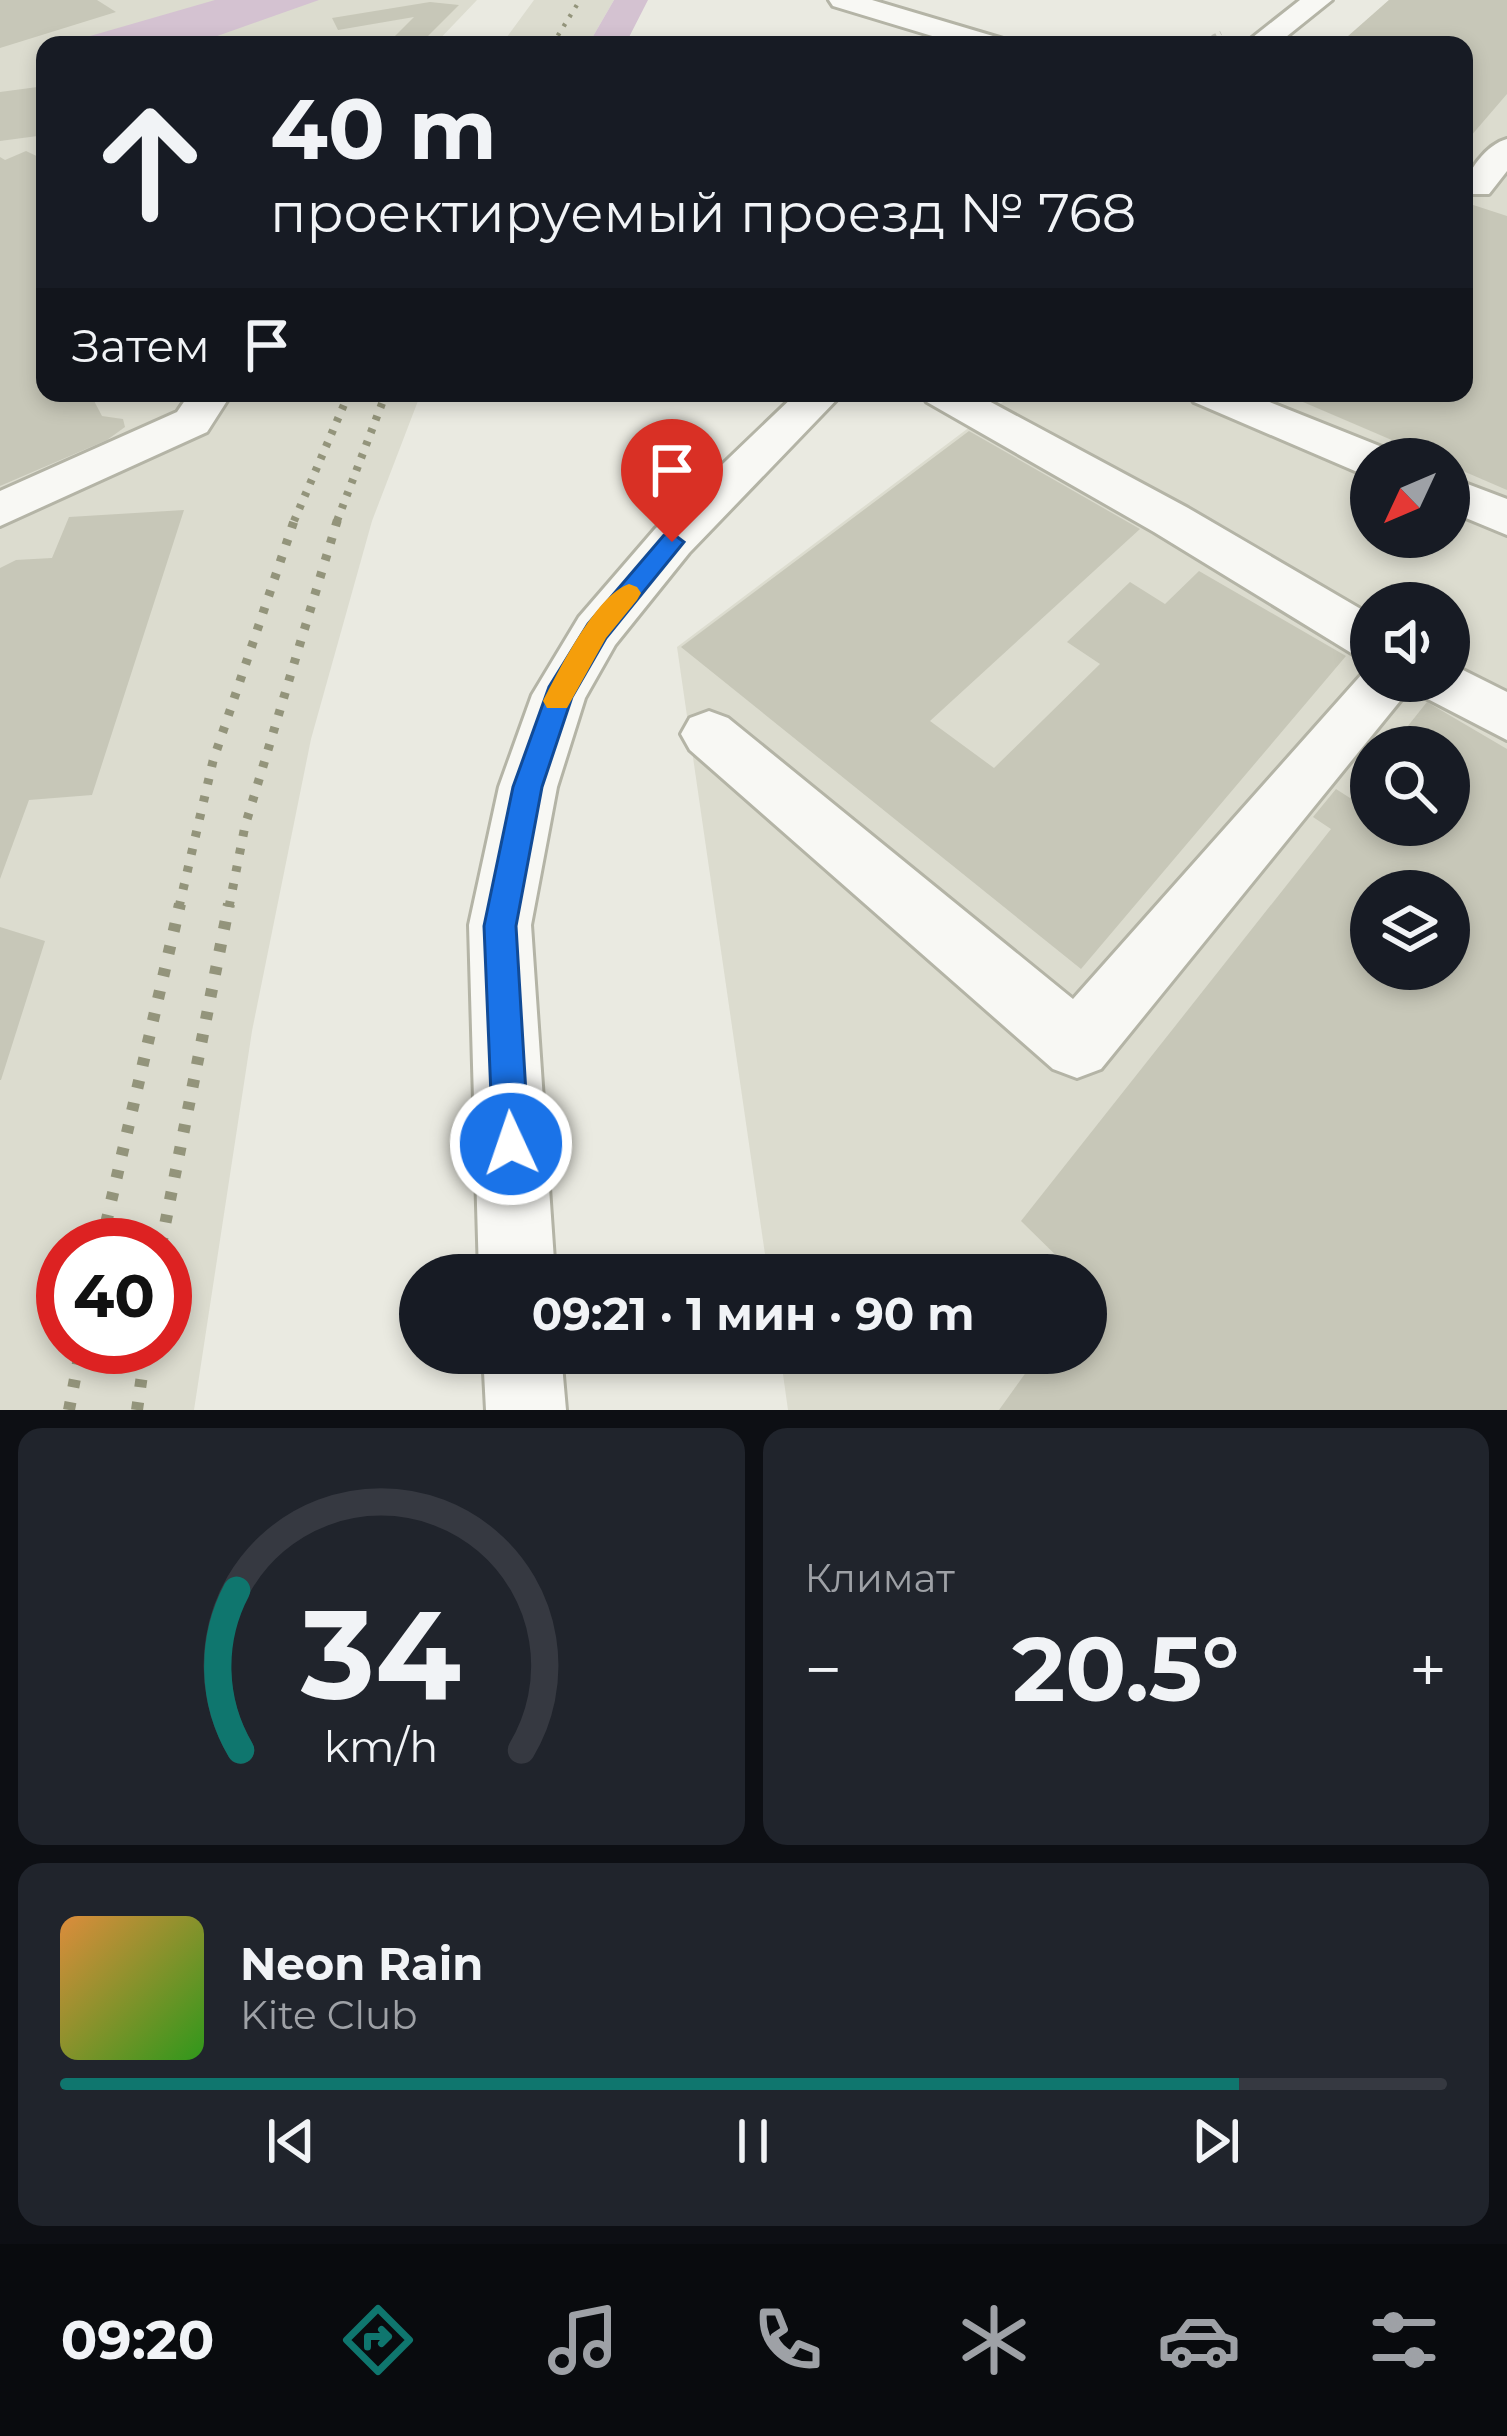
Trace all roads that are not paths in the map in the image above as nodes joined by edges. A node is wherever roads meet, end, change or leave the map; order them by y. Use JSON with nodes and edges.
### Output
{"nodes":[{"id":1,"x":843,"y":0,"type":"edge"},
{"id":2,"x":892,"y":0,"type":"edge"},
{"id":3,"x":1318,"y":0,"type":"edge"},
{"id":4,"x":984,"y":36,"type":"edge"},
{"id":5,"x":991,"y":36,"type":"edge"},
{"id":6,"x":1270,"y":36,"type":"edge"},
{"id":7,"x":1507,"y":149,"type":"edge"},
{"id":8,"x":1483,"y":189,"type":"edge"},
{"id":9,"x":813,"y":402,"type":"edge"},
{"id":10,"x":958,"y":402,"type":"edge"},
{"id":11,"x":1231,"y":402,"type":"edge"},
{"id":12,"x":191,"y":403,"type":"edge"},
{"id":13,"x":1350,"y":451,"type":"edge"},
{"id":14,"x":1470,"y":502,"type":"edge"},
{"id":15,"x":0,"y":510,"type":"edge"},
{"id":16,"x":1507,"y":518,"type":"edge"},
{"id":17,"x":1350,"y":627,"type":"edge"},
{"id":18,"x":1470,"y":697,"type":"edge"},
{"id":19,"x":1367,"y":702,"type":"edge"},
{"id":20,"x":1507,"y":718,"type":"edge"},
{"id":21,"x":709,"y":734,"type":"dead end"},
{"id":22,"x":516,"y":1254,"type":"edge"},
{"id":23,"x":523,"y":1374,"type":"edge"},
{"id":24,"x":526,"y":1410,"type":"edge"}],
"edges":[{"from":1,"to":4,"type":"street"},
{"from":2,"to":5,"type":"street"},
{"from":3,"to":6,"type":"street"},
{"from":7,"to":8,"type":"street"},
{"from":9,"to":22,"type":"street"},
{"from":10,"to":17,"type":"street"},
{"from":11,"to":13,"type":"street"},
{"from":12,"to":15,"type":"street"},
{"from":14,"to":16,"type":"street"},
{"from":18,"to":20,"type":"street"},
{"from":19,"to":21,"type":"street"},
{"from":23,"to":24,"type":"street"}]}
